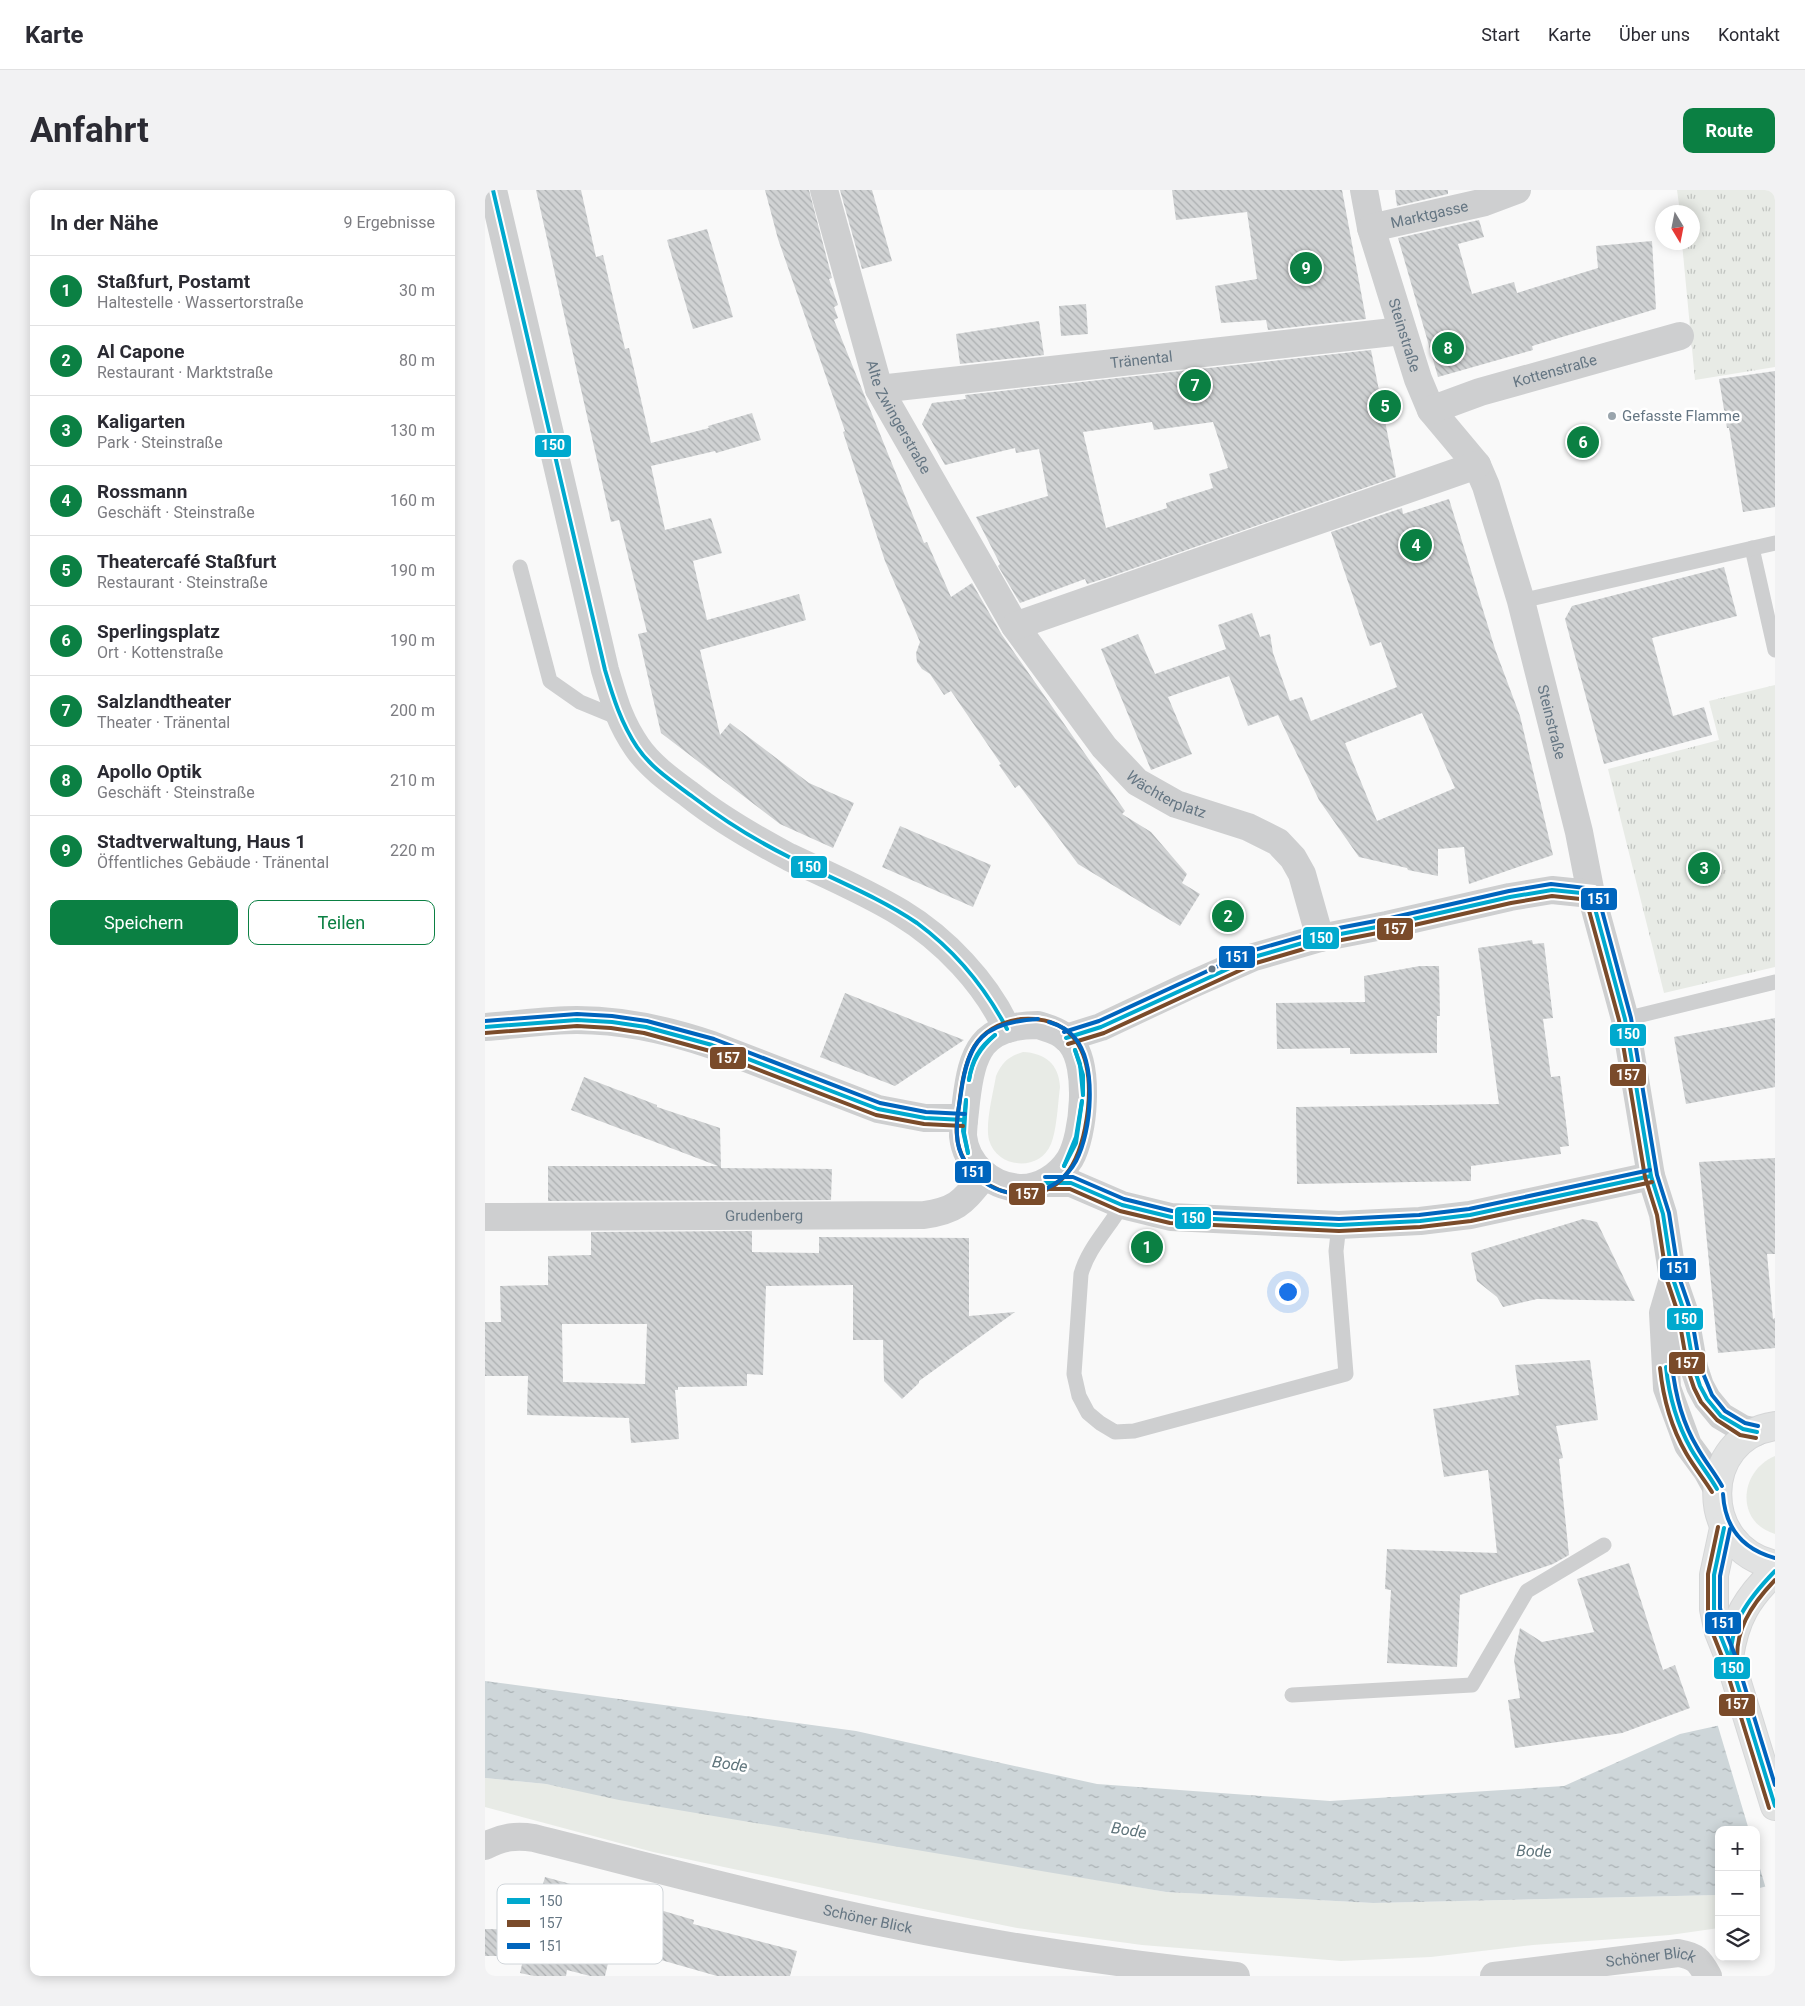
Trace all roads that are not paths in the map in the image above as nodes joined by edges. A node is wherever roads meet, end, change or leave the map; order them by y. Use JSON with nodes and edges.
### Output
{"nodes":[{"id":1,"x":493,"y":190,"type":"edge"},
{"id":2,"x":824,"y":190,"type":"edge"},
{"id":3,"x":1364,"y":190,"type":"edge"},
{"id":4,"x":1517,"y":190,"type":"edge"},
{"id":5,"x":1371,"y":228,"type":"junction"},
{"id":6,"x":1402,"y":331,"type":"junction"},
{"id":7,"x":1680,"y":336,"type":"dead end"},
{"id":8,"x":879,"y":389,"type":"junction"},
{"id":9,"x":1431,"y":410,"type":"junction"},
{"id":10,"x":1477,"y":465,"type":"junction"},
{"id":11,"x":1775,"y":543,"type":"edge"},
{"id":12,"x":1752,"y":548,"type":"junction"},
{"id":13,"x":520,"y":567,"type":"dead end"},
{"id":14,"x":1521,"y":600,"type":"junction"},
{"id":15,"x":1015,"y":626,"type":"junction"},
{"id":16,"x":1773,"y":629,"type":"edge"},
{"id":17,"x":1775,"y":650,"type":"edge"},
{"id":18,"x":619,"y":718,"type":"junction"},
{"id":19,"x":1591,"y":894,"type":"junction"},
{"id":20,"x":1320,"y":938,"type":"junction"},
{"id":21,"x":1775,"y":982,"type":"edge"},
{"id":22,"x":1625,"y":1019,"type":"junction"},
{"id":23,"x":485,"y":1027,"type":"edge"},
{"id":24,"x":1007,"y":1029,"type":"junction"},
{"id":25,"x":1066,"y":1038,"type":"junction"},
{"id":26,"x":964,"y":1120,"type":"junction"},
{"id":27,"x":985,"y":1175,"type":"junction"},
{"id":28,"x":1651,"y":1176,"type":"junction"},
{"id":29,"x":1045,"y":1183,"type":"junction"},
{"id":30,"x":1122,"y":1205,"type":"junction"},
{"id":31,"x":485,"y":1217,"type":"edge"},
{"id":32,"x":1339,"y":1225,"type":"junction"},
{"id":33,"x":1673,"y":1279,"type":"junction"},
{"id":34,"x":1766,"y":1429,"type":"edge"},
{"id":35,"x":1717,"y":1489,"type":"junction"},
{"id":36,"x":1724,"y":1528,"type":"junction"},
{"id":37,"x":1605,"y":1545,"type":"dead end"},
{"id":38,"x":1775,"y":1565,"type":"edge"},
{"id":39,"x":1775,"y":1571,"type":"edge"},
{"id":40,"x":1732,"y":1669,"type":"junction"},
{"id":41,"x":1292,"y":1695,"type":"dead end"},
{"id":42,"x":1775,"y":1806,"type":"edge"},
{"id":43,"x":495,"y":1842,"type":"edge"},
{"id":44,"x":1236,"y":1976,"type":"edge"},
{"id":45,"x":1494,"y":1976,"type":"edge"},
{"id":46,"x":1708,"y":1976,"type":"edge"}],
"edges":[{"from":1,"to":18,"type":"street"},
{"from":2,"to":8,"type":"street","name":"Alte Zwingerstraße"},
{"from":3,"to":5,"type":"street","name":"Steinstraße"},
{"from":4,"to":5,"type":"street","name":"Marktgasse"},
{"from":5,"to":6,"type":"street","name":"Steinstraße"},
{"from":6,"to":8,"type":"street","name":"Tränental"},
{"from":6,"to":9,"type":"street","name":"Steinstraße"},
{"from":7,"to":9,"type":"street","name":"Kottenstraße"},
{"from":8,"to":15,"type":"street","name":"Alte Zwingerstraße"},
{"from":9,"to":10,"type":"street","name":"Steinstraße"},
{"from":10,"to":14,"type":"street","name":"Steinstraße"},
{"from":10,"to":15,"type":"street"},
{"from":11,"to":12,"type":"lane"},
{"from":12,"to":14,"type":"lane"},
{"from":12,"to":16,"type":"lane"},
{"from":13,"to":18,"type":"lane"},
{"from":14,"to":19,"type":"street","name":"Steinstraße"},
{"from":15,"to":20,"type":"street","name":"Wächterplatz"},
{"from":16,"to":17,"type":"lane"},
{"from":18,"to":24,"type":"street"},
{"from":19,"to":20,"type":"street"},
{"from":19,"to":22,"type":"street","name":"Steinstraße"},
{"from":20,"to":25,"type":"street"},
{"from":21,"to":22,"type":"lane"},
{"from":22,"to":28,"type":"street","name":"Steinstraße"},
{"from":23,"to":26,"type":"street"},
{"from":24,"to":25,"type":"street"},
{"from":24,"to":26,"type":"street"},
{"from":25,"to":29,"type":"street"},
{"from":26,"to":27,"type":"street"},
{"from":27,"to":29,"type":"street"},
{"from":27,"to":31,"type":"street","name":"Grudenberg"},
{"from":28,"to":32,"type":"street"},
{"from":28,"to":33,"type":"street","name":"Steinstraße"},
{"from":29,"to":30,"type":"street"},
{"from":30,"to":32,"type":"street"},
{"from":30,"to":32,"type":"lane"},
{"from":33,"to":34,"type":"street","name":"Steinstraße"},
{"from":33,"to":35,"type":"street","name":"Steinstraße"},
{"from":34,"to":35,"type":"main road"},
{"from":35,"to":36,"type":"main road"},
{"from":36,"to":38,"type":"main road"},
{"from":36,"to":40,"type":"main road"},
{"from":37,"to":41,"type":"lane"},
{"from":39,"to":40,"type":"main road"},
{"from":40,"to":42,"type":"main road"},
{"from":43,"to":44,"type":"street","name":"Schöner Blick"},
{"from":45,"to":46,"type":"street","name":"Schöner Blick"}]}
